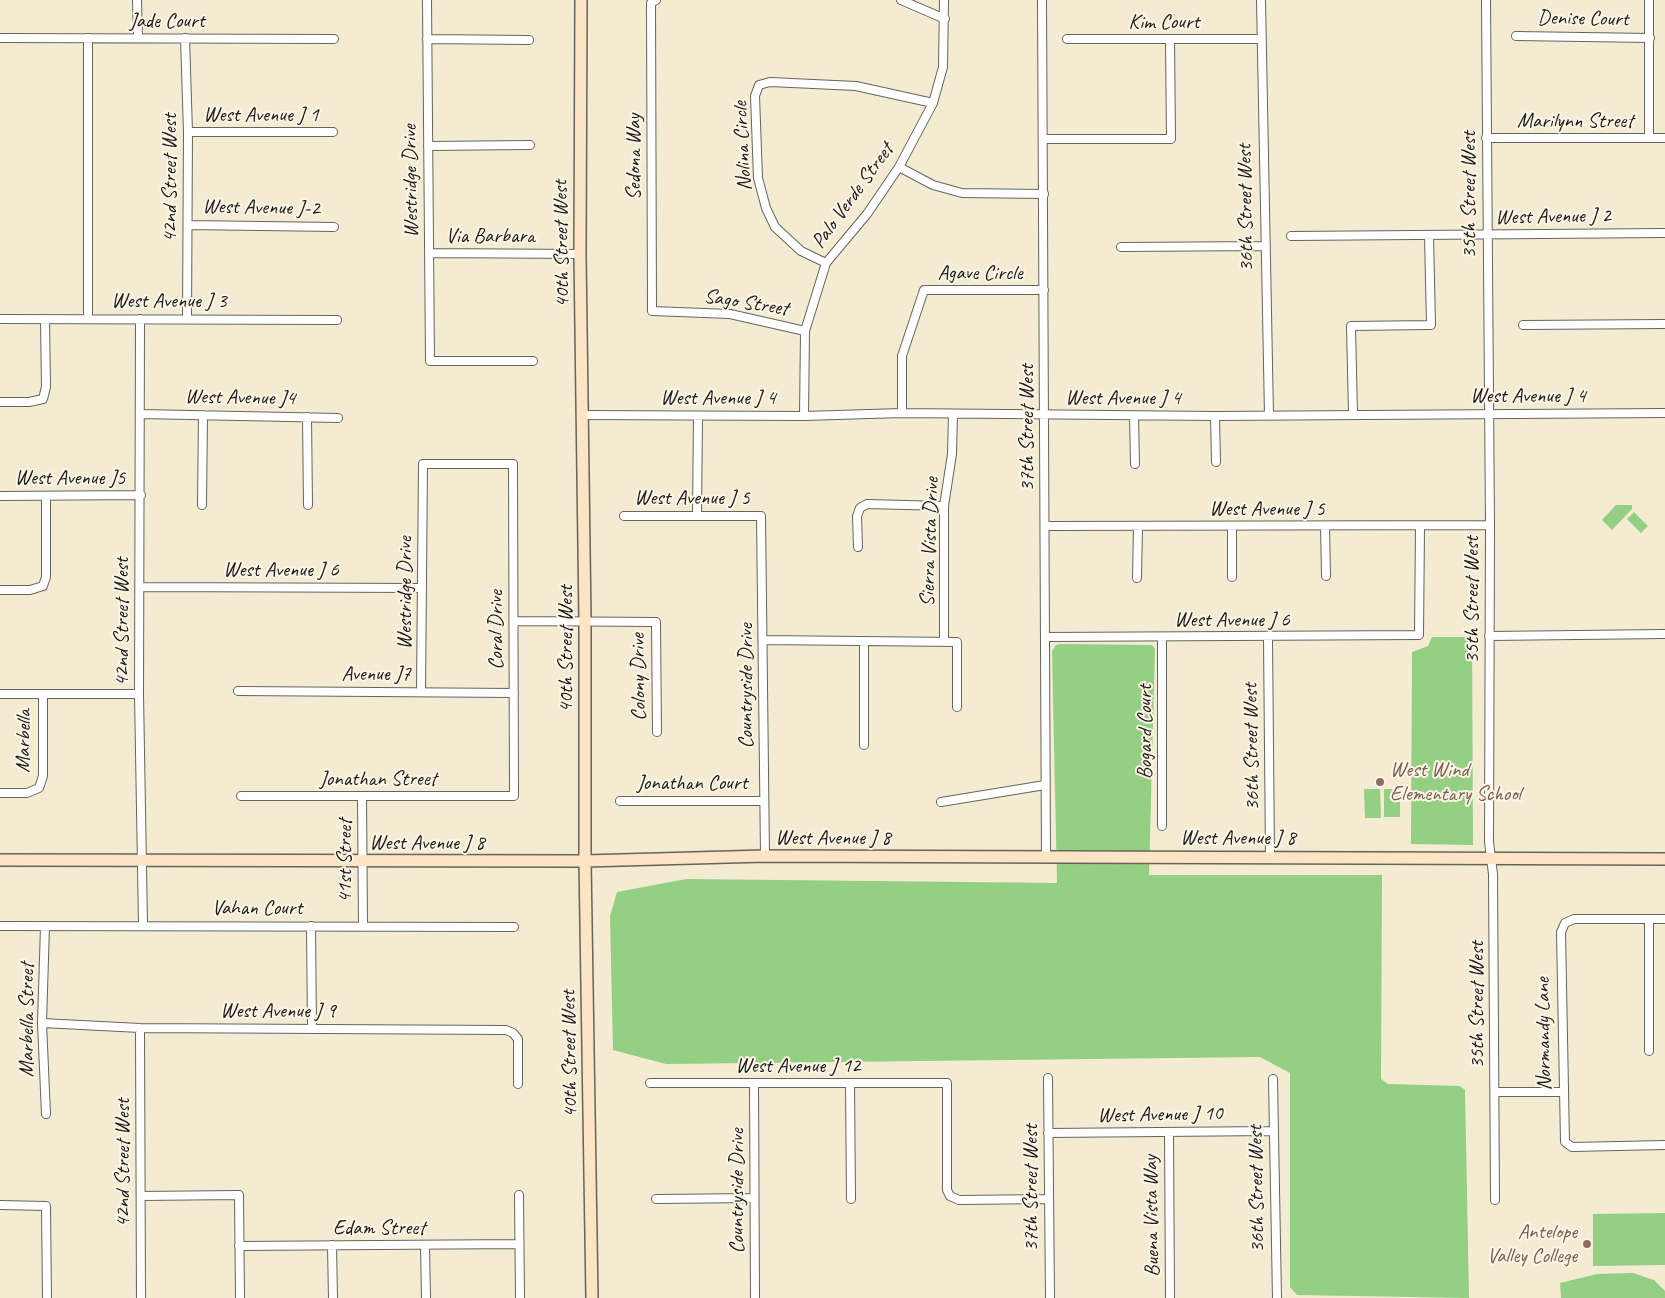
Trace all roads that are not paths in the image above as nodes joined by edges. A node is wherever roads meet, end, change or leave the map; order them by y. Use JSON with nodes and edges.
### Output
{"nodes":[{"id":1,"x":138,"y":0,"type":"edge"},
{"id":2,"x":427,"y":0,"type":"edge"},
{"id":3,"x":581,"y":0,"type":"edge"},
{"id":4,"x":901,"y":0,"type":"edge"},
{"id":5,"x":944,"y":0,"type":"edge"},
{"id":6,"x":1042,"y":0,"type":"edge"},
{"id":7,"x":1261,"y":0,"type":"edge"},
{"id":8,"x":1486,"y":0,"type":"edge"},
{"id":9,"x":1649,"y":0,"type":"edge"},
{"id":10,"x":654,"y":2,"type":"edge"},
{"id":11,"x":945,"y":19,"type":"junction"},
{"id":12,"x":1516,"y":36,"type":"dead end"},
{"id":13,"x":0,"y":38,"type":"edge"},
{"id":14,"x":88,"y":38,"type":"junction"},
{"id":15,"x":138,"y":38,"type":"junction"},
{"id":16,"x":186,"y":38,"type":"junction"},
{"id":17,"x":1650,"y":38,"type":"junction"},
{"id":18,"x":334,"y":39,"type":"dead end"},
{"id":19,"x":427,"y":39,"type":"junction"},
{"id":20,"x":1067,"y":39,"type":"dead end"},
{"id":21,"x":1170,"y":39,"type":"junction"},
{"id":22,"x":1261,"y":39,"type":"junction"},
{"id":23,"x":529,"y":40,"type":"dead end"},
{"id":24,"x":933,"y":103,"type":"junction"},
{"id":25,"x":188,"y":132,"type":"junction"},
{"id":26,"x":333,"y":132,"type":"dead end"},
{"id":27,"x":1486,"y":138,"type":"junction"},
{"id":28,"x":1649,"y":138,"type":"junction"},
{"id":29,"x":1665,"y":138,"type":"edge"},
{"id":30,"x":1044,"y":139,"type":"junction"},
{"id":31,"x":530,"y":145,"type":"dead end"},
{"id":32,"x":428,"y":146,"type":"junction"},
{"id":33,"x":899,"y":166,"type":"junction"},
{"id":34,"x":1044,"y":194,"type":"junction"},
{"id":35,"x":188,"y":225,"type":"junction"},
{"id":36,"x":334,"y":227,"type":"dead end"},
{"id":37,"x":1665,"y":233,"type":"edge"},
{"id":38,"x":1486,"y":235,"type":"junction"},
{"id":39,"x":1291,"y":236,"type":"dead end"},
{"id":40,"x":1430,"y":236,"type":"junction"},
{"id":41,"x":1264,"y":246,"type":"junction"},
{"id":42,"x":1121,"y":247,"type":"dead end"},
{"id":43,"x":430,"y":253,"type":"junction"},
{"id":44,"x":580,"y":254,"type":"junction"},
{"id":45,"x":826,"y":263,"type":"junction"},
{"id":46,"x":1044,"y":290,"type":"junction"},
{"id":47,"x":652,"y":311,"type":"joint"},
{"id":48,"x":88,"y":318,"type":"junction"},
{"id":49,"x":0,"y":319,"type":"edge"},
{"id":50,"x":45,"y":319,"type":"junction"},
{"id":51,"x":140,"y":319,"type":"junction"},
{"id":52,"x":188,"y":319,"type":"junction"},
{"id":53,"x":337,"y":320,"type":"dead end"},
{"id":54,"x":1665,"y":324,"type":"edge"},
{"id":55,"x":1523,"y":325,"type":"dead end"},
{"id":56,"x":805,"y":331,"type":"junction"},
{"id":57,"x":533,"y":361,"type":"dead end"},
{"id":58,"x":0,"y":402,"type":"edge"},
{"id":59,"x":1665,"y":412,"type":"edge"},
{"id":60,"x":1488,"y":413,"type":"junction"},
{"id":61,"x":141,"y":414,"type":"junction"},
{"id":62,"x":902,"y":414,"type":"junction"},
{"id":63,"x":953,"y":414,"type":"junction"},
{"id":64,"x":1352,"y":414,"type":"junction"},
{"id":65,"x":203,"y":415,"type":"junction"},
{"id":66,"x":581,"y":415,"type":"junction"},
{"id":67,"x":1044,"y":415,"type":"junction"},
{"id":68,"x":1270,"y":415,"type":"junction"},
{"id":69,"x":698,"y":416,"type":"junction"},
{"id":70,"x":804,"y":416,"type":"junction"},
{"id":71,"x":1134,"y":416,"type":"junction"},
{"id":72,"x":1215,"y":416,"type":"junction"},
{"id":73,"x":307,"y":417,"type":"junction"},
{"id":74,"x":338,"y":418,"type":"dead end"},
{"id":75,"x":1216,"y":462,"type":"dead end"},
{"id":76,"x":423,"y":464,"type":"joint"},
{"id":77,"x":1135,"y":464,"type":"dead end"},
{"id":78,"x":141,"y":495,"type":"junction"},
{"id":79,"x":0,"y":496,"type":"edge"},
{"id":80,"x":46,"y":496,"type":"junction"},
{"id":81,"x":202,"y":505,"type":"dead end"},
{"id":82,"x":308,"y":505,"type":"dead end"},
{"id":83,"x":944,"y":506,"type":"junction"},
{"id":84,"x":696,"y":515,"type":"junction"},
{"id":85,"x":624,"y":516,"type":"dead end"},
{"id":86,"x":762,"y":516,"type":"joint"},
{"id":87,"x":1490,"y":525,"type":"junction"},
{"id":88,"x":1045,"y":526,"type":"junction"},
{"id":89,"x":1232,"y":526,"type":"junction"},
{"id":90,"x":1325,"y":526,"type":"junction"},
{"id":91,"x":1420,"y":526,"type":"junction"},
{"id":92,"x":1138,"y":527,"type":"junction"},
{"id":93,"x":858,"y":547,"type":"dead end"},
{"id":94,"x":1326,"y":576,"type":"dead end"},
{"id":95,"x":1232,"y":577,"type":"dead end"},
{"id":96,"x":1137,"y":578,"type":"dead end"},
{"id":97,"x":140,"y":588,"type":"junction"},
{"id":98,"x":422,"y":588,"type":"junction"},
{"id":99,"x":0,"y":590,"type":"edge"},
{"id":100,"x":514,"y":621,"type":"junction"},
{"id":101,"x":586,"y":621,"type":"junction"},
{"id":102,"x":1665,"y":634,"type":"edge"},
{"id":103,"x":1490,"y":636,"type":"junction"},
{"id":104,"x":1045,"y":637,"type":"junction"},
{"id":105,"x":1162,"y":638,"type":"junction"},
{"id":106,"x":1268,"y":638,"type":"junction"},
{"id":107,"x":764,"y":640,"type":"junction"},
{"id":108,"x":864,"y":641,"type":"junction"},
{"id":109,"x":944,"y":642,"type":"junction"},
{"id":110,"x":238,"y":691,"type":"dead end"},
{"id":111,"x":421,"y":692,"type":"junction"},
{"id":112,"x":514,"y":693,"type":"junction"},
{"id":113,"x":0,"y":694,"type":"edge"},
{"id":114,"x":43,"y":694,"type":"junction"},
{"id":115,"x":139,"y":694,"type":"junction"},
{"id":116,"x":957,"y":707,"type":"dead end"},
{"id":117,"x":657,"y":732,"type":"dead end"},
{"id":118,"x":864,"y":745,"type":"dead end"},
{"id":119,"x":1046,"y":785,"type":"junction"},
{"id":120,"x":0,"y":793,"type":"edge"},
{"id":121,"x":241,"y":796,"type":"dead end"},
{"id":122,"x":362,"y":796,"type":"junction"},
{"id":123,"x":514,"y":796,"type":"joint"},
{"id":124,"x":620,"y":801,"type":"dead end"},
{"id":125,"x":764,"y":801,"type":"junction"},
{"id":126,"x":941,"y":802,"type":"dead end"},
{"id":127,"x":1162,"y":826,"type":"dead end"},
{"id":128,"x":765,"y":856,"type":"junction"},
{"id":129,"x":1046,"y":857,"type":"junction"},
{"id":130,"x":1270,"y":857,"type":"junction"},
{"id":131,"x":1493,"y":858,"type":"junction"},
{"id":132,"x":1665,"y":858,"type":"edge"},
{"id":133,"x":0,"y":860,"type":"edge"},
{"id":134,"x":585,"y":861,"type":"junction"},
{"id":135,"x":142,"y":862,"type":"junction"},
{"id":136,"x":363,"y":862,"type":"junction"},
{"id":137,"x":1649,"y":919,"type":"junction"},
{"id":138,"x":1665,"y":919,"type":"edge"},
{"id":139,"x":143,"y":925,"type":"junction"},
{"id":140,"x":0,"y":926,"type":"edge"},
{"id":141,"x":45,"y":926,"type":"junction"},
{"id":142,"x":311,"y":926,"type":"junction"},
{"id":143,"x":363,"y":926,"type":"junction"},
{"id":144,"x":514,"y":928,"type":"dead end"},
{"id":145,"x":42,"y":1023,"type":"junction"},
{"id":146,"x":140,"y":1028,"type":"junction"},
{"id":147,"x":312,"y":1029,"type":"junction"},
{"id":148,"x":1649,"y":1051,"type":"dead end"},
{"id":149,"x":1048,"y":1078,"type":"dead end"},
{"id":150,"x":1272,"y":1079,"type":"dead end"},
{"id":151,"x":754,"y":1083,"type":"junction"},
{"id":152,"x":850,"y":1083,"type":"junction"},
{"id":153,"x":518,"y":1084,"type":"dead end"},
{"id":154,"x":650,"y":1084,"type":"dead end"},
{"id":155,"x":1494,"y":1092,"type":"junction"},
{"id":156,"x":1563,"y":1092,"type":"junction"},
{"id":157,"x":46,"y":1114,"type":"dead end"},
{"id":158,"x":1272,"y":1131,"type":"junction"},
{"id":159,"x":1048,"y":1133,"type":"junction"},
{"id":160,"x":1168,"y":1133,"type":"junction"},
{"id":161,"x":1665,"y":1146,"type":"edge"},
{"id":162,"x":519,"y":1195,"type":"dead end"},
{"id":163,"x":141,"y":1196,"type":"junction"},
{"id":164,"x":754,"y":1198,"type":"junction"},
{"id":165,"x":656,"y":1199,"type":"dead end"},
{"id":166,"x":851,"y":1199,"type":"dead end"},
{"id":167,"x":1049,"y":1199,"type":"junction"},
{"id":168,"x":1495,"y":1200,"type":"dead end"},
{"id":169,"x":0,"y":1206,"type":"edge"},
{"id":170,"x":519,"y":1244,"type":"junction"},
{"id":171,"x":332,"y":1245,"type":"junction"},
{"id":172,"x":425,"y":1245,"type":"junction"},
{"id":173,"x":240,"y":1246,"type":"junction"},
{"id":174,"x":47,"y":1298,"type":"edge"},
{"id":175,"x":141,"y":1298,"type":"edge"},
{"id":176,"x":240,"y":1298,"type":"edge"},
{"id":177,"x":333,"y":1298,"type":"edge"},
{"id":178,"x":426,"y":1298,"type":"edge"},
{"id":179,"x":520,"y":1298,"type":"edge"},
{"id":180,"x":592,"y":1298,"type":"edge"},
{"id":181,"x":755,"y":1298,"type":"edge"},
{"id":182,"x":1050,"y":1298,"type":"edge"},
{"id":183,"x":1170,"y":1298,"type":"edge"},
{"id":184,"x":1276,"y":1298,"type":"edge"}],
"edges":[{"from":1,"to":15,"type":"street"},
{"from":2,"to":19,"type":"street","name":"Westridge Drive"},
{"from":3,"to":44,"type":"street","name":"40th Street West"},
{"from":4,"to":11,"type":"street"},
{"from":5,"to":11,"type":"street","name":"Palo Verde Street"},
{"from":6,"to":30,"type":"street","name":"37th Street West"},
{"from":7,"to":22,"type":"street","name":"36th Street West"},
{"from":8,"to":27,"type":"street","name":"35th Street West"},
{"from":9,"to":17,"type":"street"},
{"from":10,"to":47,"type":"street","name":"Sedona Way"},
{"from":11,"to":24,"type":"street","name":"Palo Verde Street"},
{"from":12,"to":17,"type":"street","name":"Denise Court"},
{"from":13,"to":14,"type":"street","name":"Jade Court"},
{"from":14,"to":15,"type":"street","name":"Jade Court"},
{"from":14,"to":48,"type":"street"},
{"from":15,"to":16,"type":"street","name":"Jade Court"},
{"from":16,"to":18,"type":"street","name":"Jade Court"},
{"from":16,"to":25,"type":"street","name":"42nd Street West"},
{"from":17,"to":28,"type":"street"},
{"from":19,"to":23,"type":"street"},
{"from":19,"to":32,"type":"street","name":"Westridge Drive"},
{"from":20,"to":21,"type":"street","name":"Kim Court"},
{"from":21,"to":22,"type":"street","name":"Kim Court"},
{"from":21,"to":30,"type":"street"},
{"from":22,"to":41,"type":"street","name":"36th Street West"},
{"from":24,"to":33,"type":"street","name":"Palo Verde Street"},
{"from":24,"to":45,"type":"street","name":"Nolina Circle"},
{"from":25,"to":26,"type":"street","name":"West Avenue J 1"},
{"from":25,"to":35,"type":"street","name":"42nd Street West"},
{"from":27,"to":28,"type":"street","name":"Marilynn Street"},
{"from":27,"to":38,"type":"street","name":"35th Street West"},
{"from":28,"to":29,"type":"street","name":"Marilynn Street"},
{"from":30,"to":34,"type":"street","name":"37th Street West"},
{"from":31,"to":32,"type":"street"},
{"from":32,"to":43,"type":"street","name":"Westridge Drive"},
{"from":33,"to":34,"type":"street"},
{"from":33,"to":45,"type":"street","name":"Palo Verde Street"},
{"from":34,"to":46,"type":"street","name":"37th Street West"},
{"from":35,"to":36,"type":"street","name":"West Avenue J-2"},
{"from":35,"to":52,"type":"street","name":"42nd Street West"},
{"from":37,"to":38,"type":"street","name":"West Avenue J 2"},
{"from":38,"to":40,"type":"street","name":"West Avenue J 2"},
{"from":38,"to":60,"type":"street","name":"35th Street West"},
{"from":39,"to":40,"type":"street","name":"West Avenue J 2"},
{"from":40,"to":64,"type":"street"},
{"from":41,"to":42,"type":"street"},
{"from":41,"to":68,"type":"street","name":"36th Street West"},
{"from":43,"to":44,"type":"street","name":"Via Barbara"},
{"from":43,"to":57,"type":"street","name":"Westridge Drive"},
{"from":44,"to":66,"type":"street","name":"40th Street West"},
{"from":45,"to":56,"type":"street","name":"Palo Verde Street"},
{"from":46,"to":62,"type":"street","name":"Agave Circle"},
{"from":46,"to":67,"type":"street","name":"37th Street West"},
{"from":47,"to":56,"type":"street","name":"Sago Street"},
{"from":48,"to":50,"type":"street","name":"West Avenue J 3"},
{"from":48,"to":51,"type":"street","name":"West Avenue J 3"},
{"from":49,"to":50,"type":"street","name":"West Avenue J 3"},
{"from":50,"to":58,"type":"street"},
{"from":51,"to":52,"type":"street","name":"West Avenue J 3"},
{"from":51,"to":61,"type":"street","name":"42nd Street West"},
{"from":52,"to":53,"type":"street","name":"West Avenue J 3"},
{"from":54,"to":55,"type":"street"},
{"from":56,"to":70,"type":"street","name":"Palo Verde Street"},
{"from":59,"to":60,"type":"street","name":"West Avenue J 4"},
{"from":60,"to":64,"type":"street","name":"West Avenue J 4"},
{"from":60,"to":87,"type":"street","name":"35th Street West"},
{"from":61,"to":65,"type":"street","name":"West Avenue J4"},
{"from":61,"to":78,"type":"street","name":"42nd Street West"},
{"from":62,"to":63,"type":"street","name":"West Avenue J 4"},
{"from":62,"to":70,"type":"street","name":"West Avenue J 4"},
{"from":63,"to":67,"type":"street","name":"West Avenue J 4"},
{"from":63,"to":83,"type":"street","name":"Sierra Vista Drive"},
{"from":64,"to":68,"type":"street","name":"West Avenue J 4"},
{"from":65,"to":73,"type":"street","name":"West Avenue J4"},
{"from":65,"to":81,"type":"street"},
{"from":66,"to":69,"type":"street","name":"West Avenue J 4"},
{"from":66,"to":101,"type":"street","name":"40th Street West"},
{"from":67,"to":71,"type":"street","name":"West Avenue J 4"},
{"from":67,"to":88,"type":"street","name":"37th Street West"},
{"from":68,"to":72,"type":"street","name":"West Avenue J 4"},
{"from":69,"to":70,"type":"street","name":"West Avenue J 4"},
{"from":69,"to":84,"type":"street"},
{"from":71,"to":72,"type":"street","name":"West Avenue J 4"},
{"from":71,"to":77,"type":"street"},
{"from":72,"to":75,"type":"street"},
{"from":73,"to":74,"type":"street","name":"West Avenue J4"},
{"from":73,"to":82,"type":"street"},
{"from":76,"to":98,"type":"street","name":"Westridge Drive"},
{"from":76,"to":100,"type":"street","name":"Coral Drive"},
{"from":78,"to":80,"type":"street","name":"West Avenue J5"},
{"from":78,"to":97,"type":"street","name":"42nd Street West"},
{"from":79,"to":80,"type":"street","name":"West Avenue J5"},
{"from":80,"to":99,"type":"street"},
{"from":83,"to":93,"type":"street"},
{"from":83,"to":109,"type":"street","name":"Sierra Vista Drive"},
{"from":84,"to":85,"type":"street","name":"West Avenue J 5"},
{"from":84,"to":86,"type":"street","name":"West Avenue J 5"},
{"from":86,"to":107,"type":"street","name":"Countryside Drive"},
{"from":87,"to":91,"type":"street","name":"West Avenue J 5"},
{"from":87,"to":103,"type":"street","name":"35th Street West"},
{"from":88,"to":92,"type":"street","name":"West Avenue J 5"},
{"from":88,"to":104,"type":"street","name":"37th Street West"},
{"from":89,"to":90,"type":"street","name":"West Avenue J 5"},
{"from":89,"to":92,"type":"street","name":"West Avenue J 5"},
{"from":89,"to":95,"type":"street"},
{"from":90,"to":91,"type":"street","name":"West Avenue J 5"},
{"from":90,"to":94,"type":"street"},
{"from":91,"to":106,"type":"street","name":"West Avenue J 6"},
{"from":92,"to":96,"type":"street"},
{"from":97,"to":98,"type":"street","name":"West Avenue J 6"},
{"from":97,"to":115,"type":"street","name":"42nd Street West"},
{"from":98,"to":111,"type":"street","name":"Westridge Drive"},
{"from":100,"to":101,"type":"street"},
{"from":100,"to":112,"type":"street","name":"Coral Drive"},
{"from":101,"to":117,"type":"street","name":"Colony Drive"},
{"from":101,"to":134,"type":"street","name":"40th Street West"},
{"from":102,"to":103,"type":"street"},
{"from":103,"to":131,"type":"street","name":"35th Street West"},
{"from":104,"to":105,"type":"street","name":"West Avenue J 6"},
{"from":104,"to":119,"type":"street","name":"37th Street West"},
{"from":105,"to":106,"type":"street","name":"West Avenue J 6"},
{"from":105,"to":127,"type":"street","name":"Bogard Court"},
{"from":106,"to":130,"type":"street","name":"36th Street West"},
{"from":107,"to":108,"type":"street"},
{"from":107,"to":125,"type":"street","name":"Countryside Drive"},
{"from":108,"to":109,"type":"street"},
{"from":108,"to":118,"type":"street"},
{"from":109,"to":116,"type":"street"},
{"from":110,"to":111,"type":"street","name":"Avenue J7"},
{"from":111,"to":112,"type":"street","name":"Avenue J7"},
{"from":112,"to":123,"type":"street","name":"Coral Drive"},
{"from":113,"to":114,"type":"street"},
{"from":114,"to":115,"type":"street"},
{"from":114,"to":120,"type":"street","name":"Marbella"},
{"from":115,"to":135,"type":"street","name":"42nd Street West"},
{"from":119,"to":126,"type":"street"},
{"from":119,"to":129,"type":"street","name":"37th Street West"},
{"from":121,"to":122,"type":"street","name":"Jonathan Street"},
{"from":122,"to":123,"type":"street","name":"Jonathan Street"},
{"from":122,"to":136,"type":"street","name":"41st Street"},
{"from":124,"to":125,"type":"street","name":"Jonathan Court"},
{"from":125,"to":128,"type":"street","name":"Countryside Drive"},
{"from":128,"to":129,"type":"street","name":"West Avenue J 8"},
{"from":128,"to":134,"type":"street","name":"West Avenue J 8"},
{"from":129,"to":130,"type":"street","name":"West Avenue J 8"},
{"from":130,"to":131,"type":"street","name":"West Avenue J 8"},
{"from":131,"to":132,"type":"street","name":"West Avenue J 8"},
{"from":131,"to":155,"type":"street","name":"35th Street West"},
{"from":133,"to":135,"type":"street","name":"West Avenue J 8"},
{"from":134,"to":136,"type":"street","name":"West Avenue J 8"},
{"from":134,"to":180,"type":"street","name":"40th Street West"},
{"from":135,"to":136,"type":"street","name":"West Avenue J 8"},
{"from":135,"to":139,"type":"street","name":"42nd Street West"},
{"from":136,"to":143,"type":"street","name":"41st Street"},
{"from":137,"to":138,"type":"street"},
{"from":137,"to":148,"type":"street"},
{"from":137,"to":156,"type":"street","name":"Normandy Lane"},
{"from":139,"to":141,"type":"street","name":"Vahan Court"},
{"from":139,"to":142,"type":"street","name":"Vahan Court"},
{"from":140,"to":141,"type":"street","name":"Vahan Court"},
{"from":141,"to":145,"type":"street","name":"Marbella Street"},
{"from":142,"to":143,"type":"street","name":"Vahan Court"},
{"from":142,"to":147,"type":"street"},
{"from":143,"to":144,"type":"street","name":"Vahan Court"},
{"from":145,"to":146,"type":"street","name":"West Avenue J 9"},
{"from":145,"to":157,"type":"street","name":"Marbella Street"},
{"from":146,"to":147,"type":"street","name":"West Avenue J 9"},
{"from":146,"to":163,"type":"street","name":"42nd Street West"},
{"from":147,"to":153,"type":"street","name":"West Avenue J 9"},
{"from":149,"to":159,"type":"street","name":"37th Street West"},
{"from":150,"to":158,"type":"street","name":"36th Street West"},
{"from":151,"to":152,"type":"street","name":"West Avenue J 12"},
{"from":151,"to":154,"type":"street","name":"West Avenue J 12"},
{"from":151,"to":164,"type":"street","name":"Countryside Drive"},
{"from":152,"to":166,"type":"street"},
{"from":152,"to":167,"type":"street","name":"West Avenue J 12"},
{"from":155,"to":156,"type":"street"},
{"from":155,"to":168,"type":"street","name":"35th Street West"},
{"from":156,"to":161,"type":"street","name":"Normandy Lane"},
{"from":158,"to":160,"type":"street","name":"West Avenue J 10"},
{"from":158,"to":184,"type":"street","name":"36th Street West"},
{"from":159,"to":160,"type":"street","name":"West Avenue J 10"},
{"from":159,"to":167,"type":"street","name":"37th Street West"},
{"from":160,"to":183,"type":"street","name":"Buena Vista Way"},
{"from":162,"to":170,"type":"street"},
{"from":163,"to":173,"type":"street"},
{"from":163,"to":175,"type":"street","name":"42nd Street West"},
{"from":164,"to":165,"type":"street"},
{"from":164,"to":181,"type":"street","name":"Countryside Drive"},
{"from":167,"to":182,"type":"street","name":"37th Street West"},
{"from":169,"to":174,"type":"street"},
{"from":170,"to":172,"type":"street","name":"Edam Street"},
{"from":170,"to":179,"type":"street"},
{"from":171,"to":172,"type":"street","name":"Edam Street"},
{"from":171,"to":173,"type":"street","name":"Edam Street"},
{"from":171,"to":177,"type":"street"},
{"from":172,"to":178,"type":"street"},
{"from":173,"to":176,"type":"street"}]}
